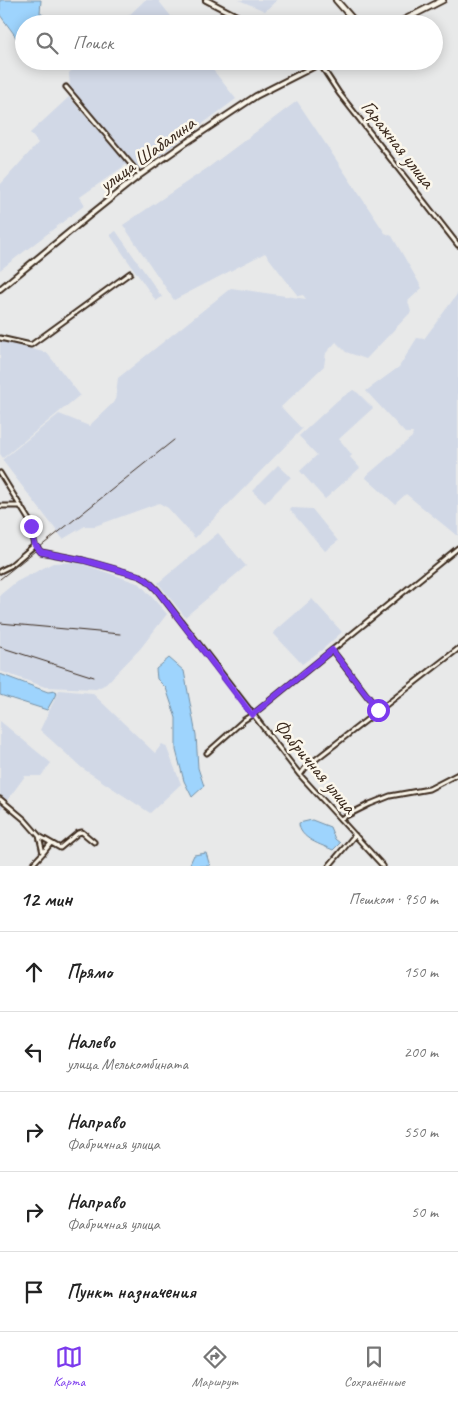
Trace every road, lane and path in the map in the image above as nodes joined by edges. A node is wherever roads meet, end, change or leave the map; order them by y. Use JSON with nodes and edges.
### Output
{"nodes":[{"id":1,"x":206,"y":0,"type":"edge"},
{"id":2,"x":336,"y":0,"type":"edge"},
{"id":3,"x":443,"y":0,"type":"edge"},
{"id":4,"x":235,"y":15,"type":"edge"},
{"id":5,"x":349,"y":15,"type":"edge"},
{"id":6,"x":414,"y":15,"type":"edge"},
{"id":7,"x":306,"y":70,"type":"edge"},
{"id":8,"x":326,"y":70,"type":"edge"},
{"id":9,"x":66,"y":87,"type":"dead end"},
{"id":10,"x":140,"y":176,"type":"junction"},
{"id":11,"x":458,"y":245,"type":"edge"},
{"id":12,"x":130,"y":273,"type":"dead end"},
{"id":13,"x":0,"y":289,"type":"edge"},
{"id":14,"x":0,"y":338,"type":"edge"},
{"id":15,"x":0,"y":473,"type":"edge"},
{"id":16,"x":0,"y":506,"type":"edge"},
{"id":17,"x":22,"y":506,"type":"junction"},
{"id":18,"x":35,"y":545,"type":"junction"},
{"id":19,"x":458,"y":548,"type":"edge"},
{"id":20,"x":0,"y":571,"type":"edge"},
{"id":21,"x":458,"y":649,"type":"edge"},
{"id":22,"x":332,"y":650,"type":"junction"},
{"id":23,"x":378,"y":710,"type":"junction"},
{"id":24,"x":252,"y":715,"type":"junction"},
{"id":25,"x":207,"y":753,"type":"dead end"},
{"id":26,"x":458,"y":774,"type":"edge"},
{"id":27,"x":300,"y":776,"type":"junction"},
{"id":28,"x":0,"y":799,"type":"edge"},
{"id":29,"x":340,"y":818,"type":"junction"},
{"id":30,"x":355,"y":835,"type":"junction"},
{"id":31,"x":39,"y":836,"type":"junction"},
{"id":32,"x":94,"y":842,"type":"dead end"},
{"id":33,"x":51,"y":843,"type":"junction"},
{"id":34,"x":43,"y":853,"type":"junction"},
{"id":35,"x":31,"y":866,"type":"edge"},
{"id":36,"x":329,"y":866,"type":"edge"},
{"id":37,"x":383,"y":866,"type":"edge"}],
"edges":[{"from":1,"to":4,"type":"street"},
{"from":2,"to":5,"type":"main road"},
{"from":3,"to":6,"type":"main road"},
{"from":7,"to":10,"type":"street","name":"улица Шабалина"},
{"from":8,"to":11,"type":"street","name":"Гаражная улица"},
{"from":9,"to":10,"type":"street"},
{"from":10,"to":13,"type":"street","name":"улица Шабалина"},
{"from":12,"to":14,"type":"street"},
{"from":15,"to":17,"type":"street"},
{"from":16,"to":17,"type":"street"},
{"from":17,"to":18,"type":"street"},
{"from":18,"to":20,"type":"street"},
{"from":18,"to":24,"type":"street","name":"Фабричная улица"},
{"from":19,"to":22,"type":"street"},
{"from":21,"to":23,"type":"street"},
{"from":22,"to":23,"type":"street"},
{"from":22,"to":24,"type":"street"},
{"from":23,"to":27,"type":"street"},
{"from":24,"to":25,"type":"street"},
{"from":24,"to":27,"type":"street","name":"Фабричная улица"},
{"from":26,"to":29,"type":"street"},
{"from":27,"to":29,"type":"street","name":"Фабричная улица"},
{"from":28,"to":31,"type":"street"},
{"from":29,"to":30,"type":"street","name":"Фабричная улица"},
{"from":30,"to":36,"type":"street"},
{"from":30,"to":37,"type":"street","name":"Фабричная улица"},
{"from":31,"to":33,"type":"street"},
{"from":31,"to":34,"type":"street"},
{"from":32,"to":33,"type":"street"},
{"from":33,"to":34,"type":"street"},
{"from":34,"to":35,"type":"street"}]}
